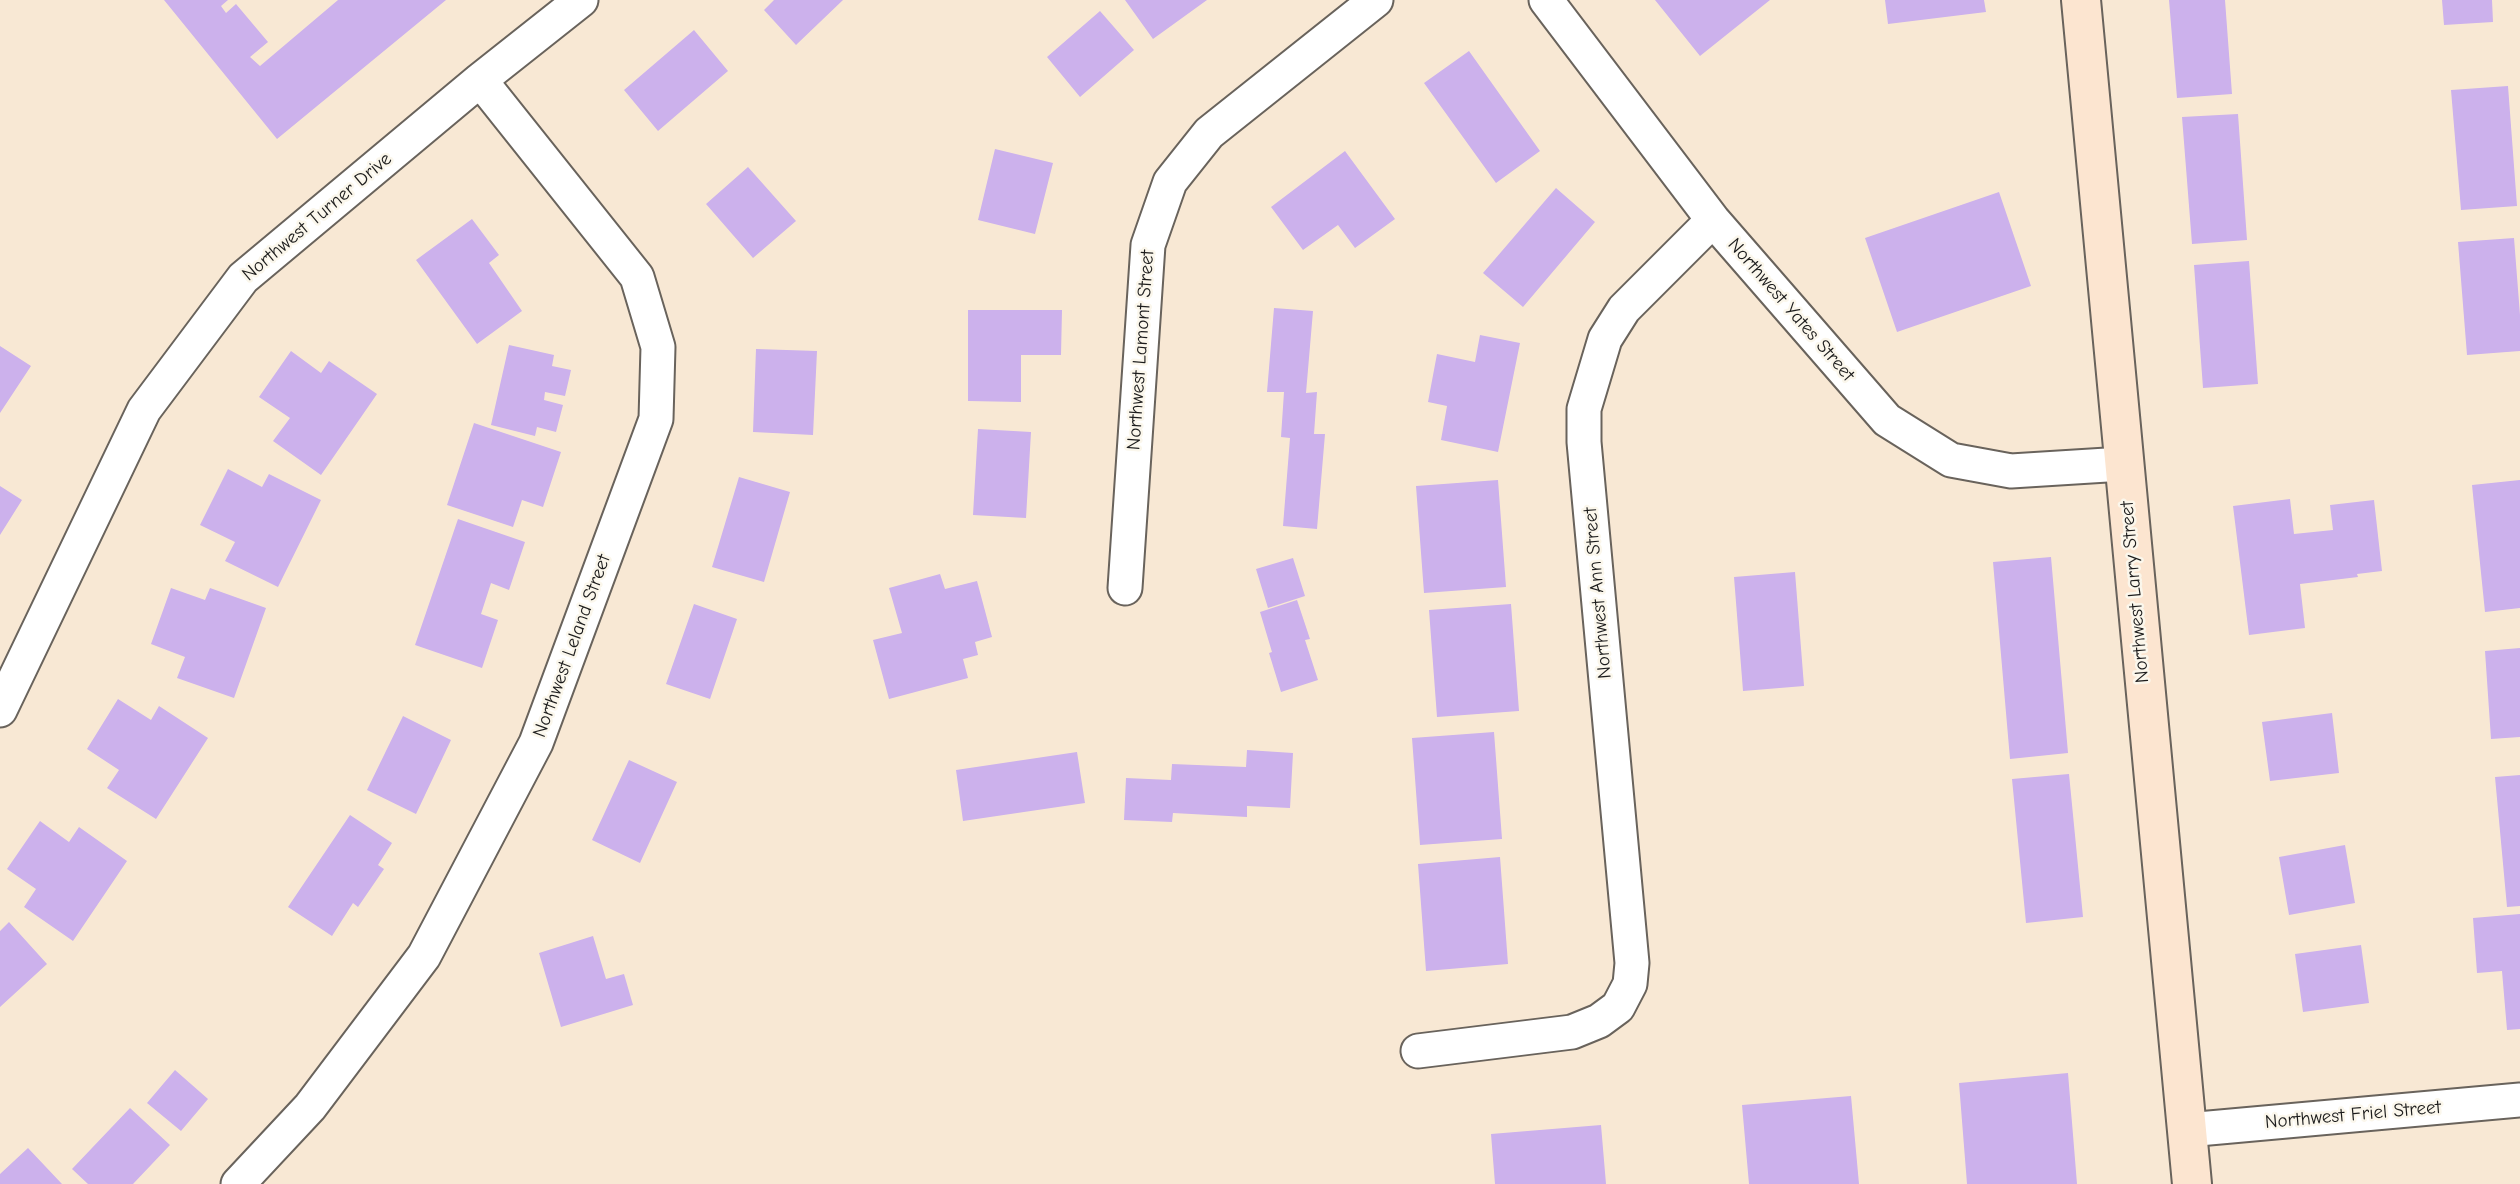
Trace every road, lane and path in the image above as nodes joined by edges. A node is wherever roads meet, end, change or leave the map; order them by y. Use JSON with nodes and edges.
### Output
{"nodes":[{"id":1,"x":581,"y":0,"type":"edge"},
{"id":2,"x":1376,"y":0,"type":"edge"},
{"id":3,"x":1546,"y":0,"type":"edge"},
{"id":4,"x":2081,"y":0,"type":"edge"},
{"id":5,"x":480,"y":80,"type":"junction"},
{"id":6,"x":1713,"y":220,"type":"junction"},
{"id":7,"x":2123,"y":464,"type":"junction"},
{"id":8,"x":1125,"y":588,"type":"dead end"},
{"id":9,"x":0,"y":710,"type":"edge"},
{"id":10,"x":1418,"y":1051,"type":"dead end"},
{"id":11,"x":2520,"y":1100,"type":"edge"},
{"id":12,"x":2187,"y":1130,"type":"junction"},
{"id":13,"x":238,"y":1184,"type":"edge"},
{"id":14,"x":2192,"y":1184,"type":"edge"}],
"edges":[{"from":1,"to":5,"type":"street","name":"Northwest Turner Drive"},
{"from":2,"to":8,"type":"street","name":"Northwest Lamont Street"},
{"from":3,"to":6,"type":"street","name":"Northwest Yates Street"},
{"from":4,"to":7,"type":"street","name":"Northwest Larry Street"},
{"from":5,"to":9,"type":"street","name":"Northwest Turner Drive"},
{"from":5,"to":13,"type":"street","name":"Northwest Leland Street"},
{"from":6,"to":7,"type":"street","name":"Northwest Yates Street"},
{"from":6,"to":10,"type":"street","name":"Northwest Ann Street"},
{"from":7,"to":12,"type":"street","name":"Northwest Larry Street"},
{"from":11,"to":12,"type":"street","name":"Northwest Friel Street"},
{"from":12,"to":14,"type":"street","name":"Northwest Larry Street"}]}
